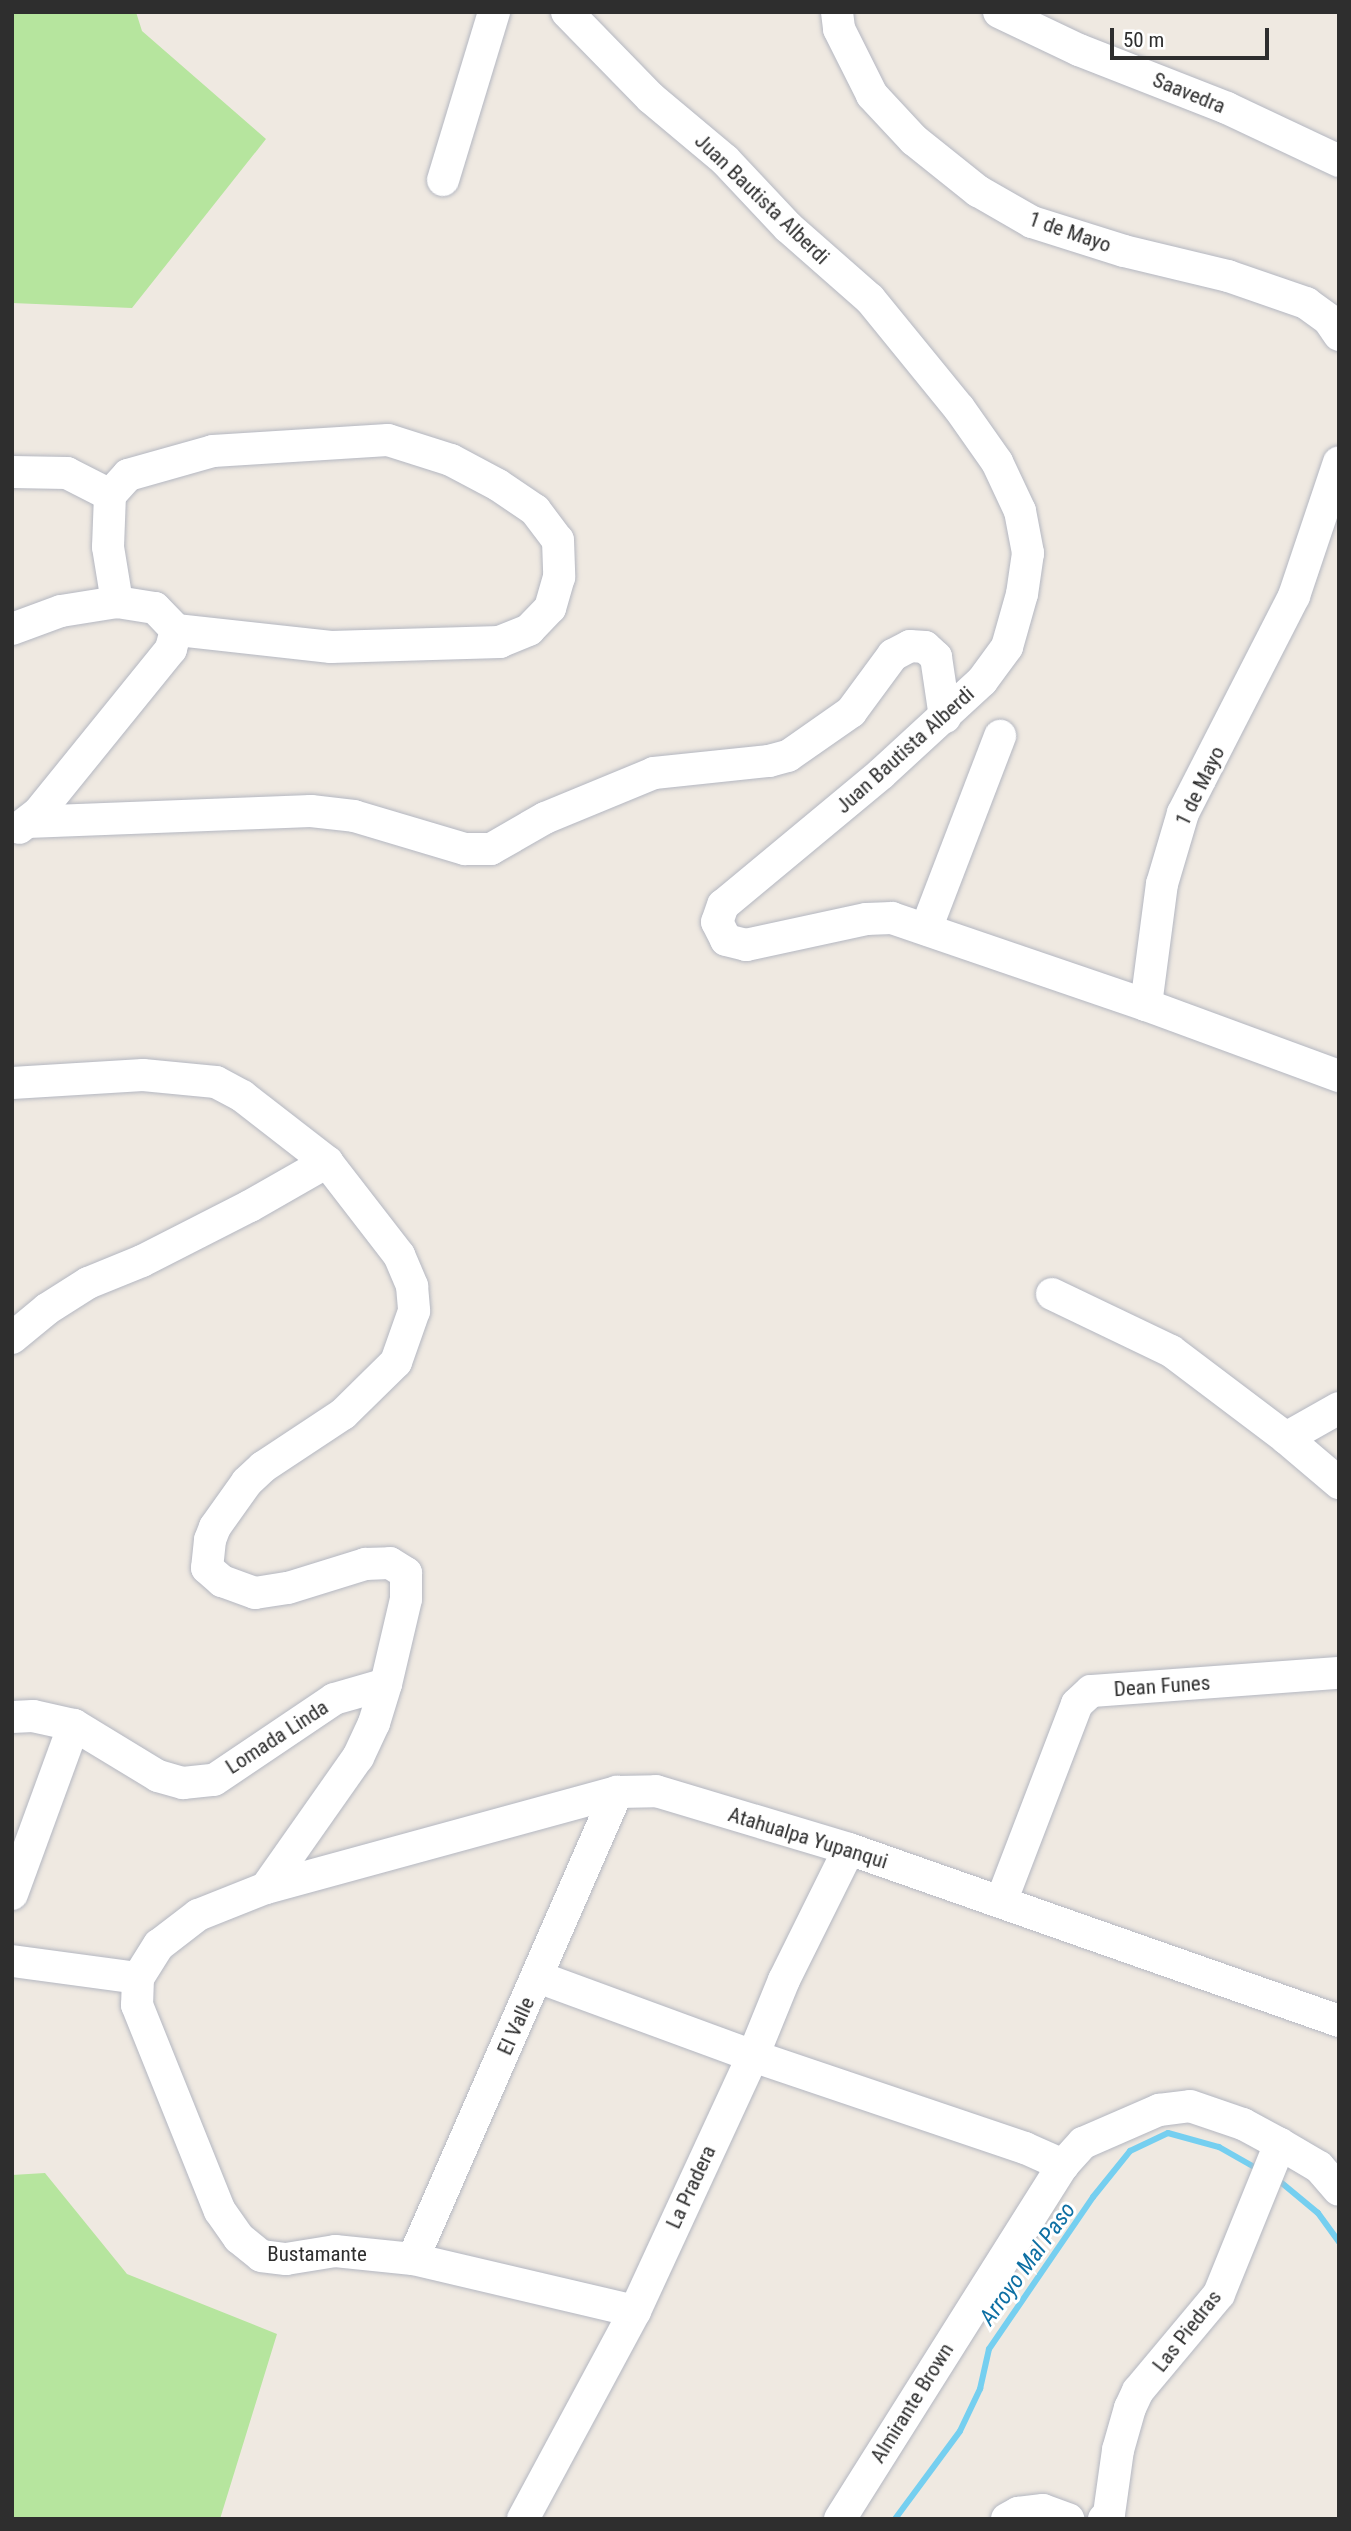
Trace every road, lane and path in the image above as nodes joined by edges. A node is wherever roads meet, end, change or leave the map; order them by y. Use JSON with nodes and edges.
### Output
{"nodes":[{"id":1,"x":494,"y":12,"type":"edge"},
{"id":2,"x":568,"y":12,"type":"edge"},
{"id":3,"x":837,"y":12,"type":"edge"},
{"id":4,"x":999,"y":12,"type":"edge"},
{"id":5,"x":1339,"y":161,"type":"edge"},
{"id":6,"x":443,"y":180,"type":"dead end"},
{"id":7,"x":1339,"y":335,"type":"edge"},
{"id":8,"x":1339,"y":462,"type":"edge"},
{"id":9,"x":12,"y":472,"type":"edge"},
{"id":10,"x":110,"y":495,"type":"junction"},
{"id":11,"x":117,"y":602,"type":"junction"},
{"id":12,"x":12,"y":629,"type":"edge"},
{"id":13,"x":176,"y":630,"type":"junction"},
{"id":14,"x":945,"y":718,"type":"junction"},
{"id":15,"x":1000,"y":736,"type":"dead end"},
{"id":16,"x":19,"y":827,"type":"edge"},
{"id":17,"x":926,"y":929,"type":"junction"},
{"id":18,"x":1146,"y":1005,"type":"junction"},
{"id":19,"x":1339,"y":1076,"type":"edge"},
{"id":20,"x":12,"y":1083,"type":"edge"},
{"id":21,"x":327,"y":1161,"type":"junction"},
{"id":22,"x":1052,"y":1294,"type":"dead end"},
{"id":23,"x":12,"y":1338,"type":"edge"},
{"id":24,"x":1339,"y":1408,"type":"edge"},
{"id":25,"x":1286,"y":1438,"type":"junction"},
{"id":26,"x":1339,"y":1483,"type":"edge"},
{"id":27,"x":1339,"y":1673,"type":"edge"},
{"id":28,"x":386,"y":1684,"type":"junction"},
{"id":29,"x":12,"y":1717,"type":"edge"},
{"id":30,"x":74,"y":1725,"type":"junction"},
{"id":31,"x":617,"y":1792,"type":"junction"},
{"id":32,"x":849,"y":1849,"type":"junction"},
{"id":33,"x":266,"y":1888,"type":"junction"},
{"id":34,"x":12,"y":1894,"type":"edge"},
{"id":35,"x":1001,"y":1902,"type":"junction"},
{"id":36,"x":12,"y":1961,"type":"edge"},
{"id":37,"x":538,"y":1977,"type":"junction"},
{"id":38,"x":138,"y":1978,"type":"junction"},
{"id":39,"x":1339,"y":2021,"type":"edge"},
{"id":40,"x":753,"y":2056,"type":"junction"},
{"id":41,"x":1280,"y":2144,"type":"junction"},
{"id":42,"x":1063,"y":2165,"type":"junction"},
{"id":43,"x":1339,"y":2190,"type":"edge"},
{"id":44,"x":413,"y":2259,"type":"junction"},
{"id":45,"x":635,"y":2311,"type":"junction"},
{"id":46,"x":523,"y":2519,"type":"edge"},
{"id":47,"x":839,"y":2519,"type":"edge"},
{"id":48,"x":1007,"y":2519,"type":"edge"},
{"id":49,"x":1068,"y":2519,"type":"edge"},
{"id":50,"x":1104,"y":2519,"type":"edge"}],
"edges":[{"from":1,"to":6,"type":"street"},
{"from":2,"to":14,"type":"street","name":"Juan Bautista Alberdi"},
{"from":3,"to":7,"type":"street","name":"1 de Mayo"},
{"from":4,"to":5,"type":"street","name":"Saavedra"},
{"from":8,"to":18,"type":"street","name":"1 de Mayo"},
{"from":9,"to":10,"type":"street"},
{"from":10,"to":11,"type":"street"},
{"from":10,"to":13,"type":"street"},
{"from":11,"to":12,"type":"street"},
{"from":11,"to":13,"type":"street"},
{"from":13,"to":16,"type":"street"},
{"from":14,"to":16,"type":"street"},
{"from":14,"to":17,"type":"street","name":"Juan Bautista Alberdi"},
{"from":15,"to":17,"type":"street"},
{"from":17,"to":18,"type":"street","name":"Juan Bautista Alberdi"},
{"from":18,"to":19,"type":"street","name":"Juan Bautista Alberdi"},
{"from":20,"to":21,"type":"street"},
{"from":21,"to":23,"type":"street"},
{"from":21,"to":28,"type":"street"},
{"from":22,"to":25,"type":"street"},
{"from":24,"to":25,"type":"street"},
{"from":25,"to":26,"type":"street"},
{"from":27,"to":35,"type":"street","name":"Dean Funes"},
{"from":28,"to":30,"type":"street","name":"Lomada Linda"},
{"from":28,"to":33,"type":"street"},
{"from":29,"to":30,"type":"street","name":"Lomada Linda"},
{"from":30,"to":34,"type":"street"},
{"from":31,"to":32,"type":"street","name":"Atahualpa Yupanqui"},
{"from":31,"to":33,"type":"street","name":"Atahualpa Yupanqui"},
{"from":31,"to":37,"type":"street","name":"El Valle"},
{"from":32,"to":35,"type":"street","name":"Atahualpa Yupanqui"},
{"from":32,"to":40,"type":"street","name":"La Pradera"},
{"from":33,"to":38,"type":"street","name":"Atahualpa Yupanqui"},
{"from":35,"to":39,"type":"street","name":"Atahualpa Yupanqui"},
{"from":36,"to":38,"type":"street"},
{"from":37,"to":40,"type":"street"},
{"from":37,"to":44,"type":"street","name":"El Valle"},
{"from":38,"to":44,"type":"street","name":"Bustamante"},
{"from":40,"to":42,"type":"street"},
{"from":40,"to":45,"type":"street","name":"La Pradera"},
{"from":41,"to":42,"type":"street","name":"Almirante Brown"},
{"from":41,"to":43,"type":"street","name":"Almirante Brown"},
{"from":41,"to":50,"type":"street","name":"Las Piedras"},
{"from":42,"to":47,"type":"street","name":"Almirante Brown"},
{"from":44,"to":45,"type":"street","name":"Bustamante"},
{"from":45,"to":46,"type":"street","name":"La Pradera"},
{"from":48,"to":49,"type":"street"}]}
